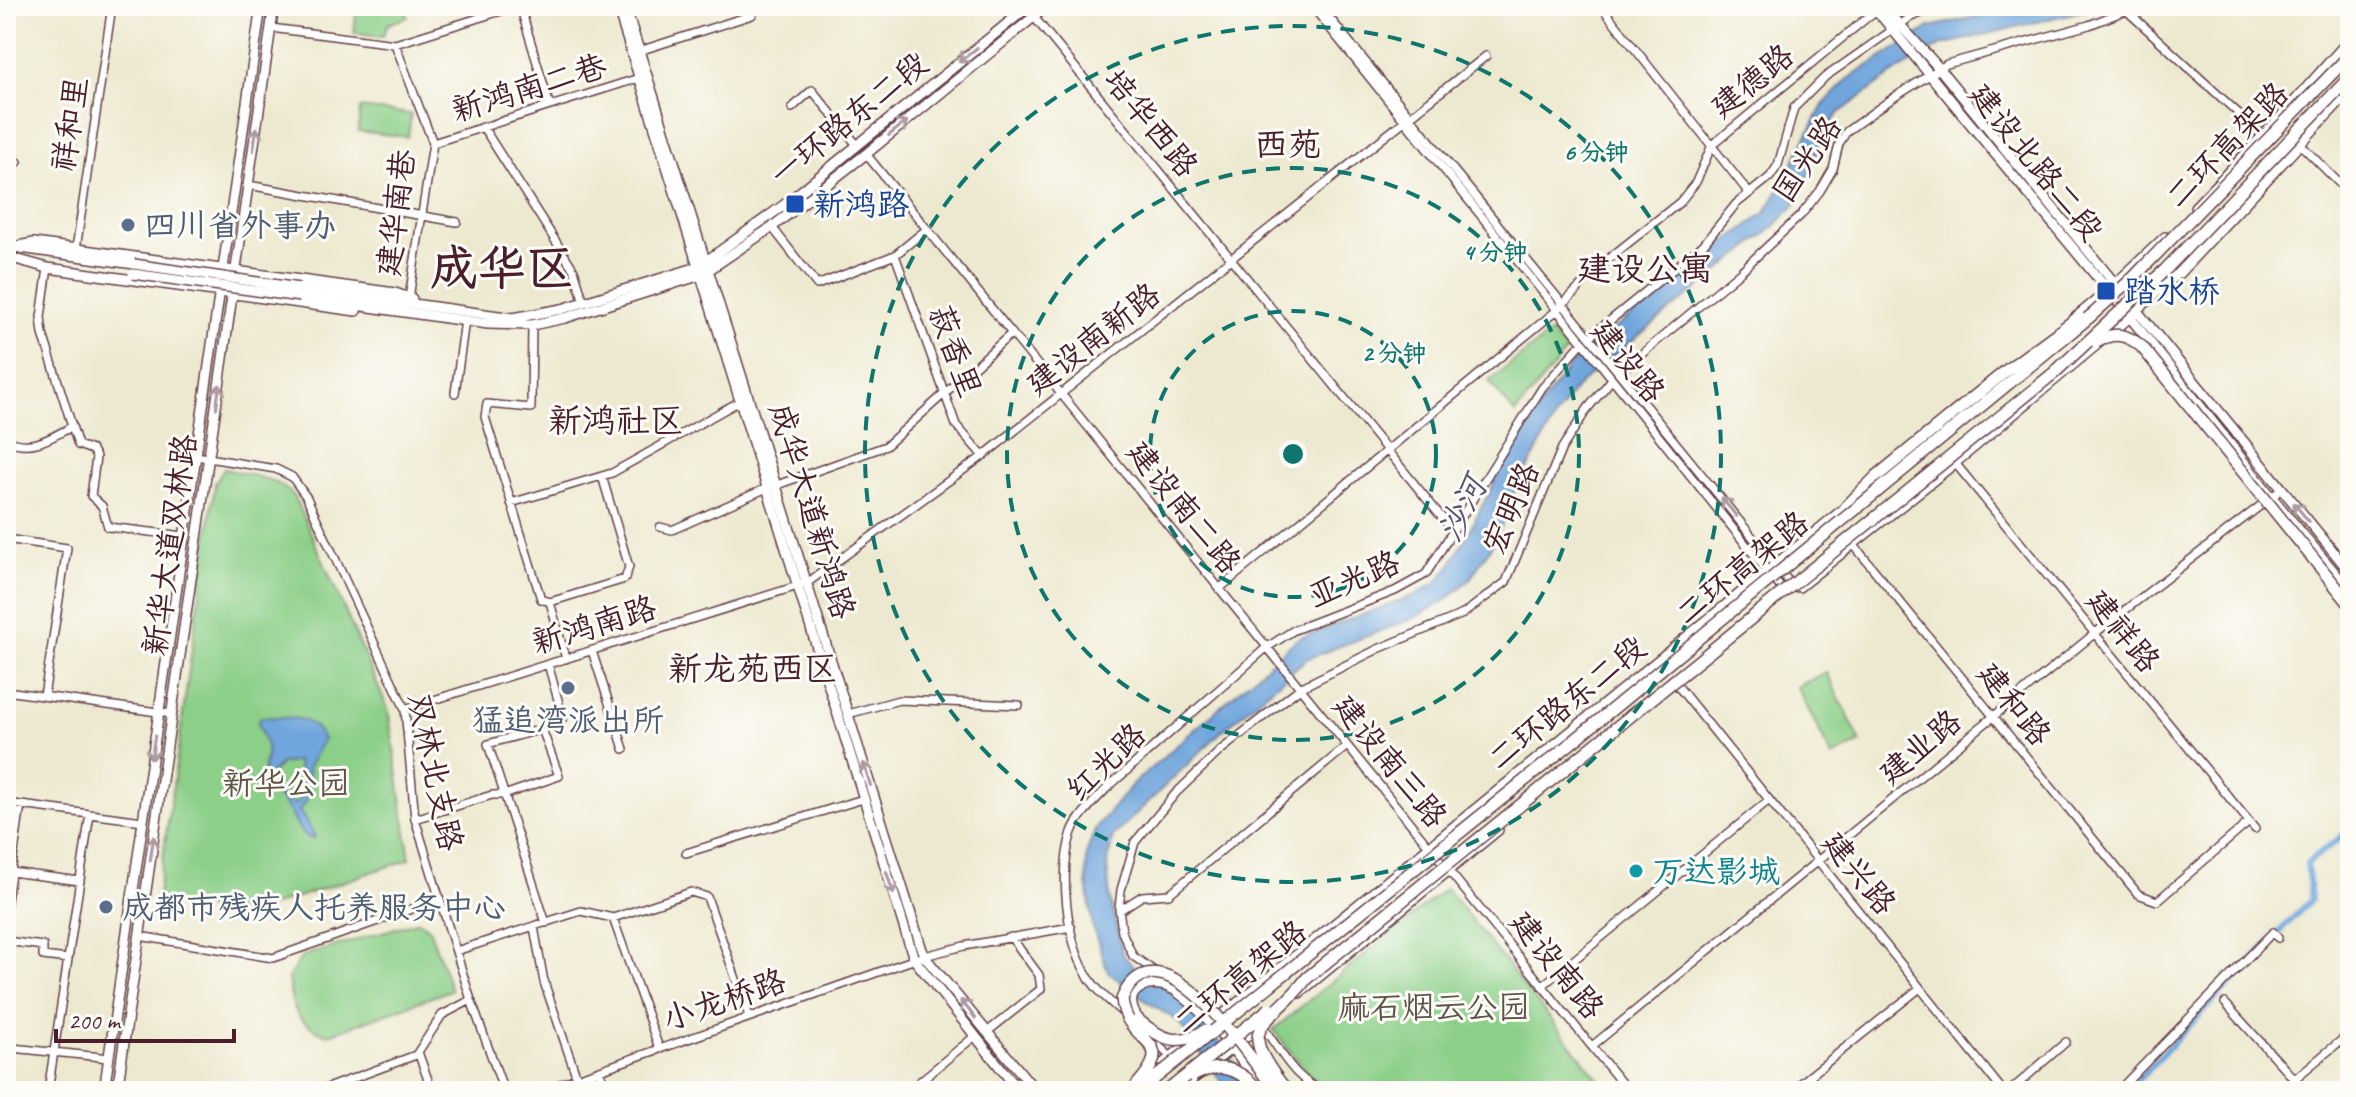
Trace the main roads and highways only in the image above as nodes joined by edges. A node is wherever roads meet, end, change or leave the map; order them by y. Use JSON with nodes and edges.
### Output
{"nodes":[{"id":1,"x":261,"y":6,"type":"edge"},
{"id":2,"x":274,"y":6,"type":"edge"},
{"id":3,"x":617,"y":6,"type":"edge"},
{"id":4,"x":625,"y":6,"type":"edge"},
{"id":5,"x":1047,"y":6,"type":"edge"},
{"id":6,"x":1027,"y":7,"type":"edge"},
{"id":7,"x":1878,"y":7,"type":"edge"},
{"id":8,"x":2350,"y":39,"type":"edge"},
{"id":9,"x":2350,"y":55,"type":"edge"},
{"id":10,"x":2350,"y":77,"type":"edge"},
{"id":11,"x":2350,"y":89,"type":"edge"},
{"id":12,"x":2350,"y":96,"type":"edge"},
{"id":13,"x":9,"y":252,"type":"edge"},
{"id":14,"x":223,"y":268,"type":"junction"},
{"id":15,"x":703,"y":269,"type":"junction"},
{"id":16,"x":236,"y":270,"type":"junction"},
{"id":17,"x":2178,"y":273,"type":"junction"},
{"id":18,"x":2129,"y":282,"type":"junction"},
{"id":19,"x":2112,"y":288,"type":"junction"},
{"id":20,"x":220,"y":292,"type":"junction"},
{"id":21,"x":233,"y":294,"type":"junction"},
{"id":22,"x":433,"y":311,"type":"junction"},
{"id":23,"x":2134,"y":314,"type":"junction"},
{"id":24,"x":2054,"y":373,"type":"junction"},
{"id":25,"x":772,"y":486,"type":"junction"},
{"id":26,"x":1846,"y":507,"type":"junction"},
{"id":27,"x":2350,"y":572,"type":"edge"},
{"id":28,"x":803,"y":585,"type":"junction"},
{"id":29,"x":2350,"y":591,"type":"edge"},
{"id":30,"x":2350,"y":604,"type":"edge"},
{"id":31,"x":919,"y":957,"type":"junction"},
{"id":32,"x":1307,"y":978,"type":"junction"},
{"id":33,"x":1235,"y":1014,"type":"junction"},
{"id":34,"x":104,"y":1091,"type":"edge"},
{"id":35,"x":117,"y":1091,"type":"edge"},
{"id":36,"x":1019,"y":1091,"type":"edge"},
{"id":37,"x":1036,"y":1091,"type":"edge"},
{"id":38,"x":1131,"y":1091,"type":"edge"},
{"id":39,"x":1139,"y":1091,"type":"edge"},
{"id":40,"x":1168,"y":1091,"type":"edge"},
{"id":41,"x":1178,"y":1091,"type":"edge"},
{"id":42,"x":1259,"y":1091,"type":"edge"},
{"id":43,"x":1267,"y":1091,"type":"edge"},
{"id":44,"x":1277,"y":1091,"type":"edge"},
{"id":45,"x":1287,"y":1091,"type":"edge"}],
"edges":[{"from":1,"to":14,"type":"main road","name":"新华大道双林路"},
{"from":16,"to":2,"type":"main road","name":"新华大道双林路","one_way":true},
{"from":3,"to":15,"type":"main road","name":"成华大道新鸿路"},
{"from":4,"to":15,"type":"main road","name":"成华大道新鸿路"},
{"from":15,"to":5,"type":"main road","name":"一环路东二段","one_way":true},
{"from":6,"to":15,"type":"main road","name":"一环路东二段","one_way":true},
{"from":7,"to":19,"type":"main road","name":"建设北路二段"},
{"from":8,"to":19,"type":"main road","name":"二环路东二段"},
{"from":9,"to":18,"type":"highway","name":"二环高架路","bridge":true},
{"from":10,"to":24,"type":"highway","name":"二环高架路","bridge":true},
{"from":11,"to":17,"type":"highway"},
{"from":12,"to":17,"type":"main road","name":"二环路东二段"},
{"from":13,"to":14,"type":"main road"},
{"from":13,"to":20,"type":"main road"},
{"from":13,"to":22,"type":"main road","bridge":true},
{"from":14,"to":16,"type":"main road"},
{"from":14,"to":20,"type":"main road","name":"新华大道双林路"},
{"from":15,"to":22,"type":"main road"},
{"from":15,"to":22,"type":"main road"},
{"from":15,"to":25,"type":"main road","name":"成华大道新鸿路"},
{"from":15,"to":25,"type":"main road","name":"成华大道新鸿路"},
{"from":16,"to":21,"type":"main road","name":"新华大道双林路"},
{"from":16,"to":22,"type":"main road"},
{"from":17,"to":23,"type":"main road","name":"二环路东二段"},
{"from":18,"to":26,"type":"highway","bridge":true},
{"from":18,"to":33,"type":"highway","name":"二环高架路","bridge":true},
{"from":19,"to":23,"type":"main road","name":"建设北路二段"},
{"from":19,"to":26,"type":"main road","name":"二环路东二段"},
{"from":20,"to":21,"type":"main road"},
{"from":20,"to":34,"type":"main road","name":"新华大道双林路","one_way":true},
{"from":21,"to":22,"type":"main road"},
{"from":35,"to":21,"type":"main road","name":"新华大道双林路","one_way":true},
{"from":27,"to":23,"type":"main road","one_way":true},
{"from":23,"to":29,"type":"main road"},
{"from":23,"to":41,"type":"main road","name":"二环路东二段"},
{"from":24,"to":30,"type":"highway","bridge":true},
{"from":24,"to":32,"type":"highway","name":"二环高架路","bridge":true},
{"from":25,"to":28,"type":"main road","name":"成华大道新鸿路"},
{"from":26,"to":38,"type":"main road","name":"二环路东二段","bridge":true},
{"from":31,"to":28,"type":"main road","name":"成华大道新鸿路","one_way":true},
{"from":28,"to":31,"type":"main road","name":"成华大道新鸿路","one_way":true},
{"from":31,"to":36,"type":"main road","name":"成华大道新鸿路"},
{"from":37,"to":31,"type":"main road","name":"成华大道新鸿路","one_way":true},
{"from":32,"to":40,"type":"highway","name":"二环高架路","bridge":true},
{"from":32,"to":45,"type":"highway","bridge":true},
{"from":33,"to":39,"type":"highway","name":"二环高架路","bridge":true},
{"from":33,"to":43,"type":"highway","bridge":true},
{"from":38,"to":44,"type":"highway","bridge":true},
{"from":40,"to":42,"type":"highway","bridge":true}]}
